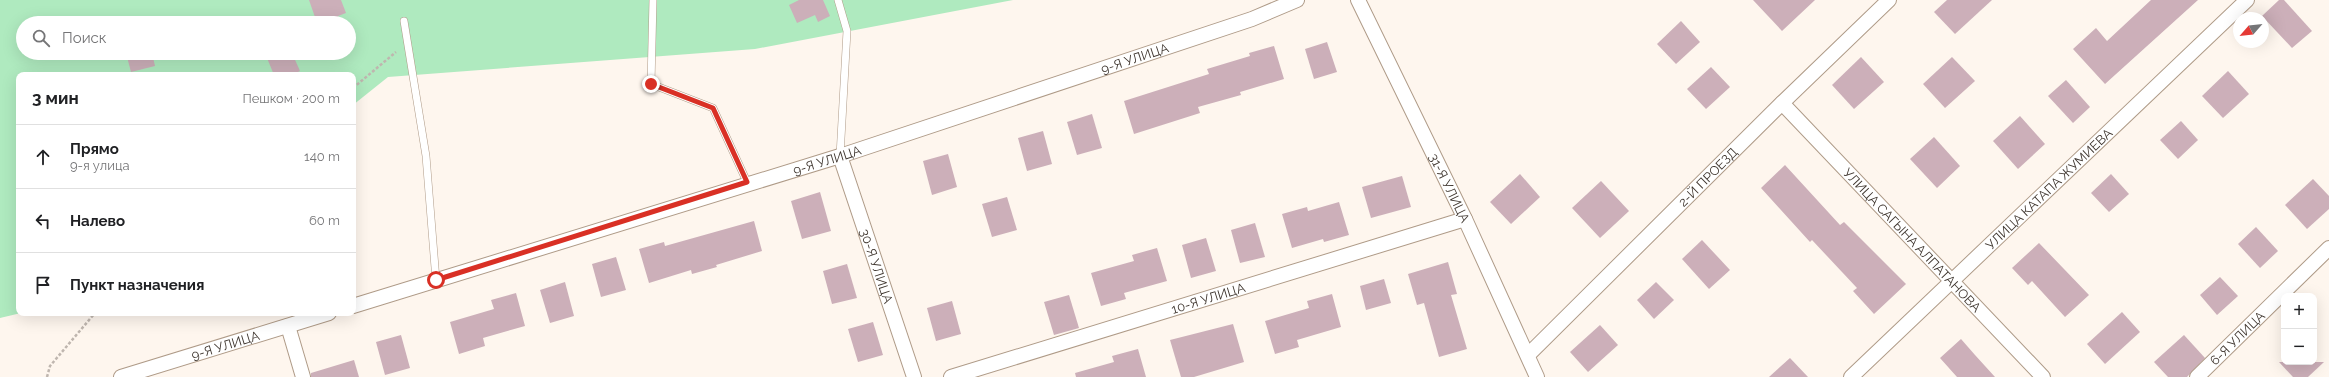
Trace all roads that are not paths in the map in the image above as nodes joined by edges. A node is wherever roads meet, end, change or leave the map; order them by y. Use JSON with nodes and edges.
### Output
{"nodes":[{"id":1,"x":653,"y":0,"type":"edge"},
{"id":2,"x":838,"y":0,"type":"edge"},
{"id":3,"x":1296,"y":0,"type":"edge"},
{"id":4,"x":1358,"y":0,"type":"edge"},
{"id":5,"x":1889,"y":0,"type":"edge"},
{"id":6,"x":2247,"y":0,"type":"edge"},
{"id":7,"x":404,"y":21,"type":"dead end"},
{"id":8,"x":1782,"y":103,"type":"junction"},
{"id":9,"x":840,"y":156,"type":"junction"},
{"id":10,"x":747,"y":182,"type":"junction"},
{"id":11,"x":1465,"y":219,"type":"junction"},
{"id":12,"x":2329,"y":248,"type":"edge"},
{"id":13,"x":436,"y":280,"type":"junction"},
{"id":14,"x":1951,"y":282,"type":"junction"},
{"id":15,"x":356,"y":305,"type":"edge"},
{"id":16,"x":320,"y":316,"type":"edge"},
{"id":17,"x":288,"y":326,"type":"junction"},
{"id":18,"x":1528,"y":355,"type":"junction"},
{"id":19,"x":121,"y":377,"type":"edge"},
{"id":20,"x":303,"y":377,"type":"edge"},
{"id":21,"x":914,"y":377,"type":"edge"},
{"id":22,"x":951,"y":377,"type":"edge"},
{"id":23,"x":1538,"y":377,"type":"edge"},
{"id":24,"x":1851,"y":377,"type":"edge"},
{"id":25,"x":2043,"y":377,"type":"edge"},
{"id":26,"x":2197,"y":377,"type":"edge"}],
"edges":[{"from":1,"to":10,"type":"lane"},
{"from":2,"to":9,"type":"lane"},
{"from":3,"to":9,"type":"street","name":"9-Я УЛИЦА"},
{"from":4,"to":11,"type":"street","name":"31-Я УЛИЦА"},
{"from":5,"to":8,"type":"street","name":"2-Й ПРОЕЗД"},
{"from":6,"to":14,"type":"street","name":"УЛИЦА КАТАПА ЖУМИЕВА"},
{"from":7,"to":13,"type":"lane"},
{"from":8,"to":14,"type":"street","name":"УЛИЦА САГЫНА АЛПАТАНОВА"},
{"from":8,"to":18,"type":"street","name":"2-Й ПРОЕЗД"},
{"from":9,"to":10,"type":"street","name":"9-Я УЛИЦА"},
{"from":9,"to":21,"type":"street","name":"30-Я УЛИЦА"},
{"from":10,"to":13,"type":"street","name":"9-Я УЛИЦА"},
{"from":11,"to":18,"type":"street","name":"31-Я УЛИЦА"},
{"from":11,"to":22,"type":"street","name":"10-Я УЛИЦА"},
{"from":12,"to":26,"type":"street","name":"6-Я УЛИЦА"},
{"from":13,"to":15,"type":"street","name":"9-Я УЛИЦА"},
{"from":14,"to":24,"type":"street","name":"УЛИЦА КАТАПА ЖУМИЕВА"},
{"from":14,"to":25,"type":"street","name":"УЛИЦА САГЫНА АЛПАТАНОВА"},
{"from":16,"to":17,"type":"street","name":"9-Я УЛИЦА"},
{"from":17,"to":19,"type":"street","name":"9-Я УЛИЦА"},
{"from":17,"to":20,"type":"street"},
{"from":18,"to":23,"type":"street","name":"31-Я УЛИЦА"}]}
